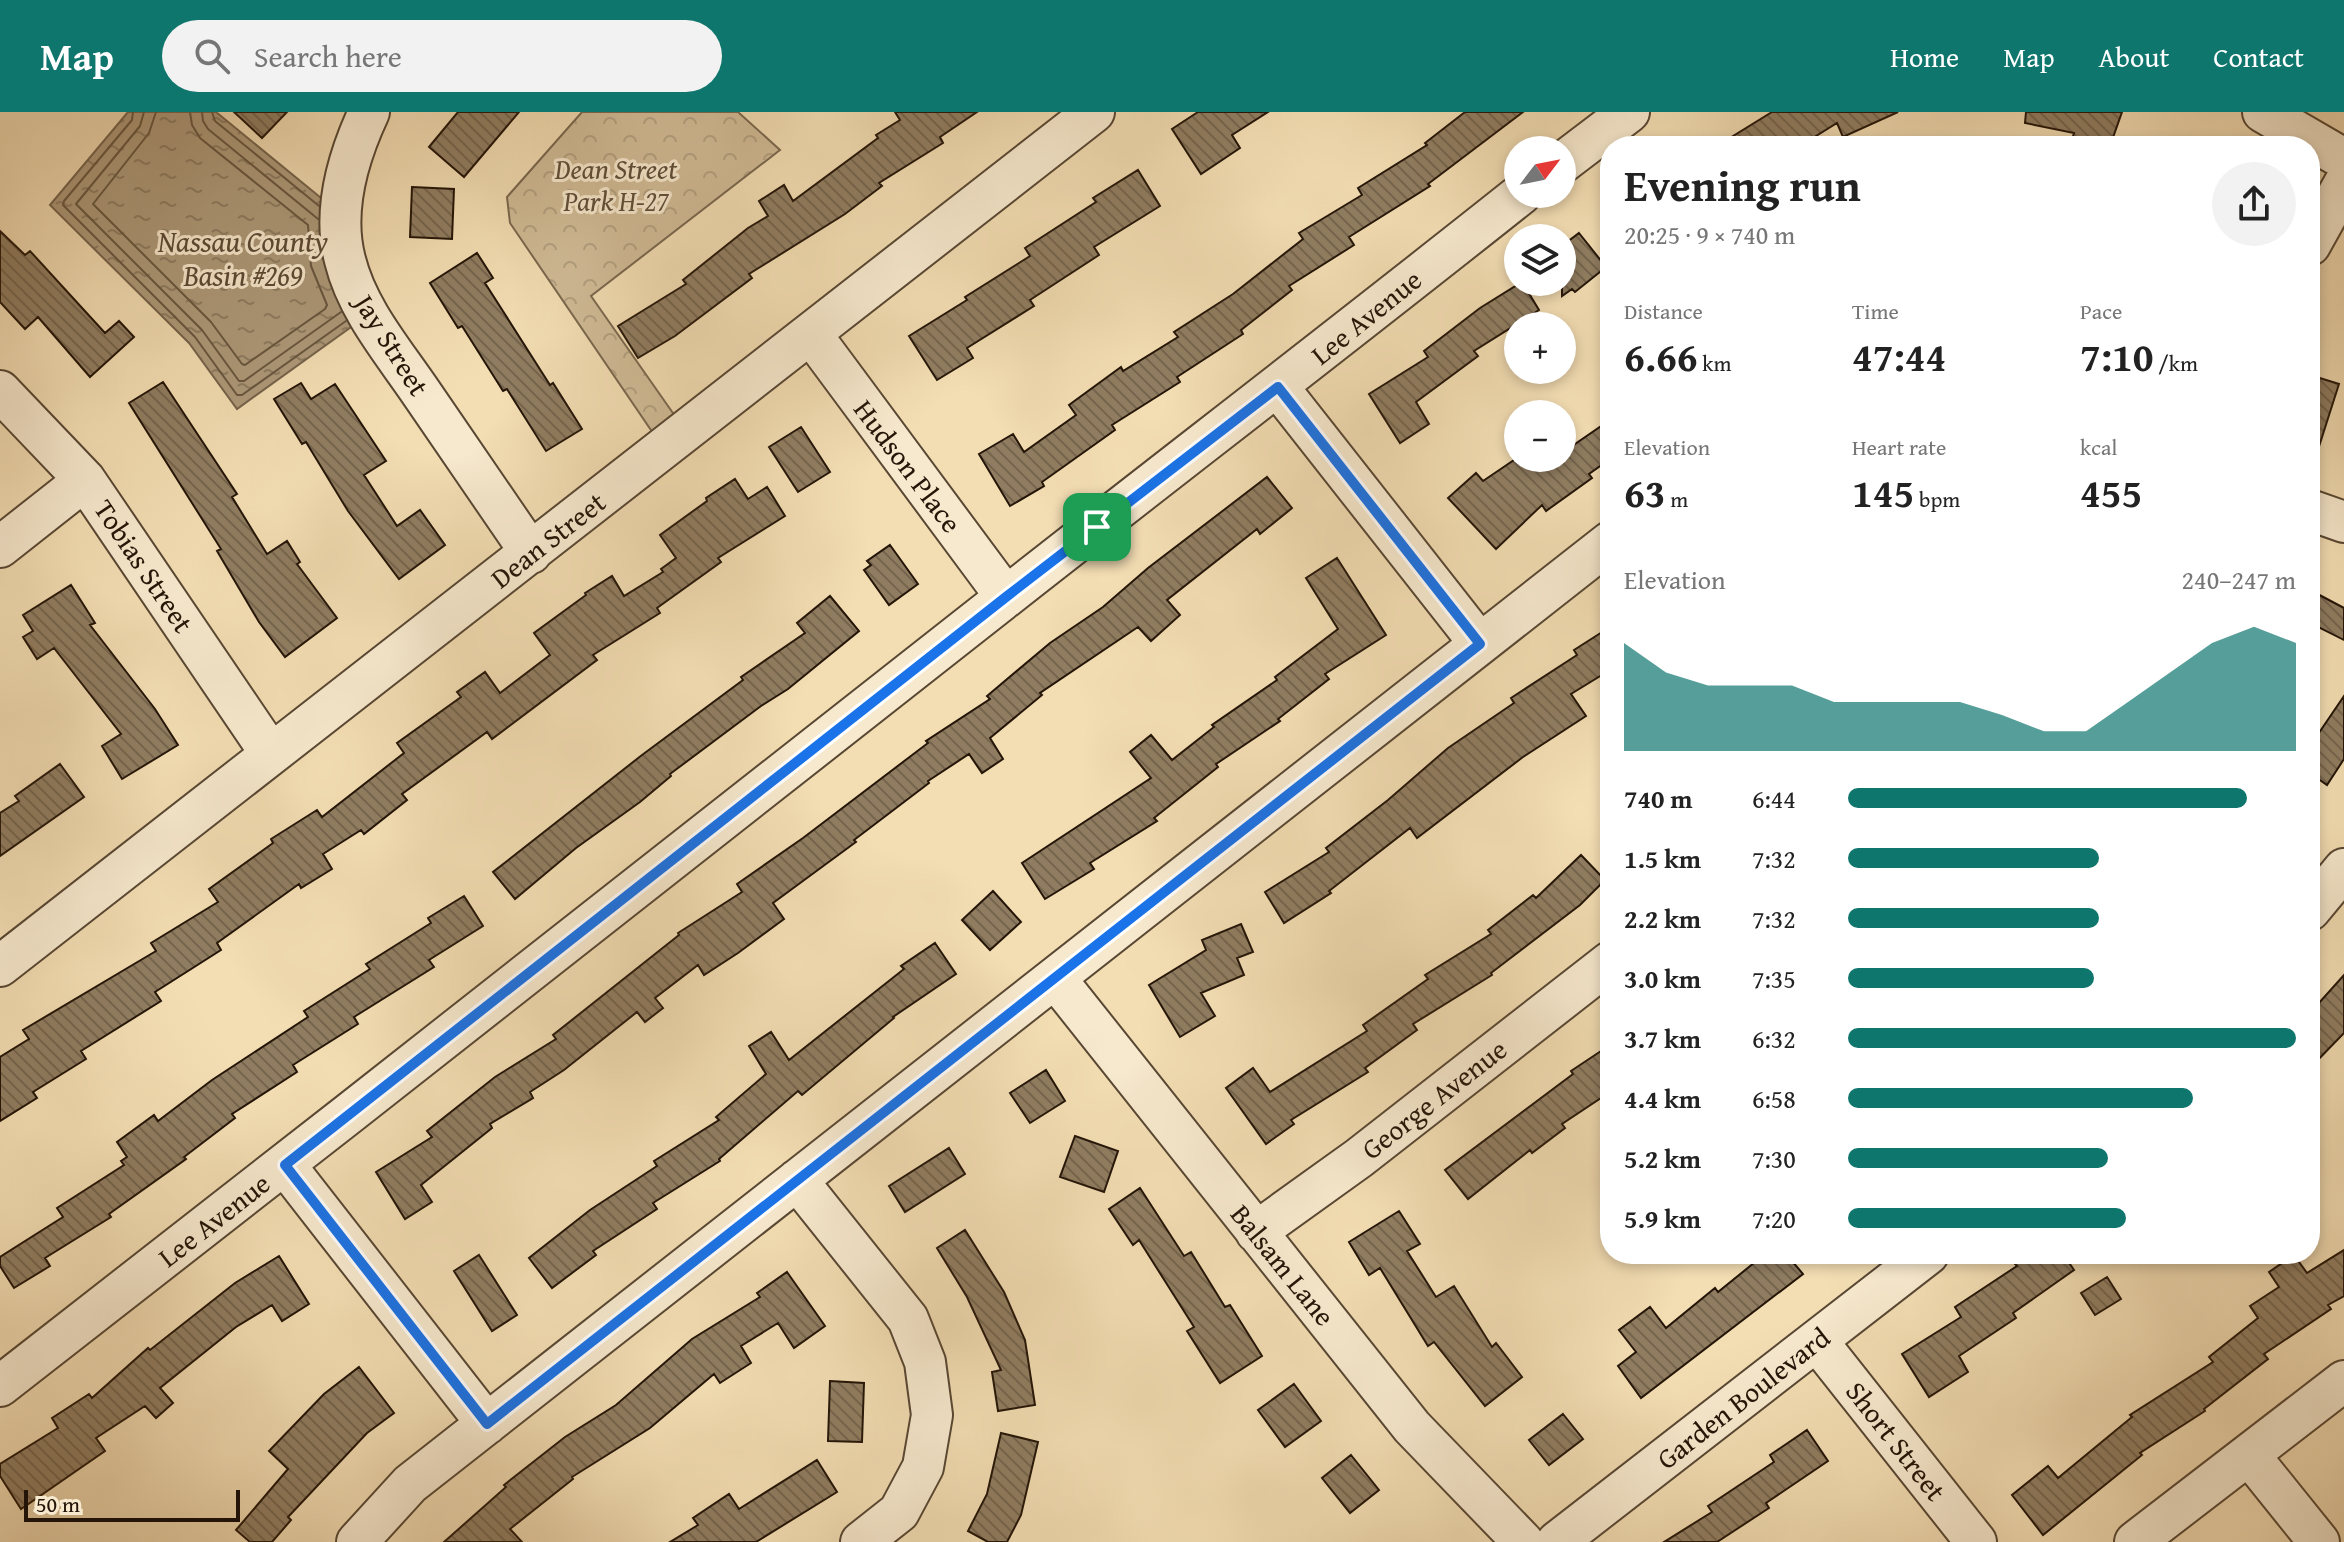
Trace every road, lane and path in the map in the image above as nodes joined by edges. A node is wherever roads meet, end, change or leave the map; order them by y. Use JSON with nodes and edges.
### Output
{"nodes":[{"id":1,"x":369,"y":112,"type":"edge"},
{"id":2,"x":1094,"y":112,"type":"edge"},
{"id":3,"x":1629,"y":112,"type":"edge"},
{"id":4,"x":2263,"y":112,"type":"edge"},
{"id":5,"x":2304,"y":136,"type":"edge"},
{"id":6,"x":2320,"y":145,"type":"edge"},
{"id":7,"x":1576,"y":152,"type":"edge"},
{"id":8,"x":2344,"y":159,"type":"edge"},
{"id":9,"x":2344,"y":184,"type":"edge"},
{"id":10,"x":1504,"y":208,"type":"edge"},
{"id":11,"x":2320,"y":227,"type":"edge"},
{"id":12,"x":811,"y":334,"type":"junction"},
{"id":13,"x":1278,"y":387,"type":"junction"},
{"id":14,"x":0,"y":391,"type":"edge"},
{"id":15,"x":85,"y":480,"type":"junction"},
{"id":16,"x":2320,"y":514,"type":"edge"},
{"id":17,"x":2344,"y":522,"type":"edge"},
{"id":18,"x":0,"y":547,"type":"edge"},
{"id":19,"x":1600,"y":550,"type":"edge"},
{"id":20,"x":531,"y":553,"type":"junction"},
{"id":21,"x":1006,"y":597,"type":"junction"},
{"id":22,"x":1480,"y":644,"type":"junction"},
{"id":23,"x":271,"y":754,"type":"junction"},
{"id":24,"x":2331,"y":870,"type":"edge"},
{"id":25,"x":2320,"y":891,"type":"edge"},
{"id":26,"x":0,"y":966,"type":"edge"},
{"id":27,"x":1600,"y":970,"type":"edge"},
{"id":28,"x":1055,"y":978,"type":"junction"},
{"id":29,"x":285,"y":1165,"type":"junction"},
{"id":30,"x":797,"y":1180,"type":"junction"},
{"id":31,"x":1256,"y":1232,"type":"junction"},
{"id":32,"x":1915,"y":1264,"type":"edge"},
{"id":33,"x":1817,"y":1341,"type":"junction"},
{"id":34,"x":2344,"y":1381,"type":"edge"},
{"id":35,"x":0,"y":1386,"type":"edge"},
{"id":36,"x":487,"y":1424,"type":"junction"},
{"id":37,"x":2249,"y":1455,"type":"junction"},
{"id":38,"x":357,"y":1542,"type":"edge"},
{"id":39,"x":861,"y":1542,"type":"edge"},
{"id":40,"x":1523,"y":1542,"type":"edge"},
{"id":41,"x":1557,"y":1542,"type":"edge"},
{"id":42,"x":1976,"y":1542,"type":"edge"},
{"id":43,"x":2135,"y":1542,"type":"edge"},
{"id":44,"x":2319,"y":1542,"type":"edge"}],
"edges":[{"from":1,"to":20,"type":"street","name":"Jay Street"},
{"from":2,"to":12,"type":"street","name":"Dean Street"},
{"from":3,"to":7,"type":"street"},
{"from":4,"to":5,"type":"street"},
{"from":6,"to":8,"type":"street"},
{"from":9,"to":11,"type":"street"},
{"from":10,"to":13,"type":"street","name":"Lee Avenue"},
{"from":12,"to":20,"type":"street","name":"Dean Street"},
{"from":12,"to":21,"type":"street","name":"Hudson Place"},
{"from":13,"to":21,"type":"street","name":"Lee Avenue"},
{"from":13,"to":22,"type":"street"},
{"from":14,"to":15,"type":"street","name":"Tobias Street"},
{"from":15,"to":18,"type":"street"},
{"from":15,"to":23,"type":"street","name":"Tobias Street"},
{"from":16,"to":17,"type":"street"},
{"from":19,"to":22,"type":"street"},
{"from":20,"to":23,"type":"street","name":"Dean Street"},
{"from":21,"to":29,"type":"street","name":"Lee Avenue"},
{"from":22,"to":28,"type":"street"},
{"from":23,"to":26,"type":"street","name":"Dean Street"},
{"from":24,"to":25,"type":"street"},
{"from":27,"to":31,"type":"street","name":"George Avenue"},
{"from":28,"to":30,"type":"street"},
{"from":28,"to":31,"type":"street","name":"Balsam Lane"},
{"from":29,"to":35,"type":"street","name":"Lee Avenue"},
{"from":29,"to":36,"type":"street"},
{"from":30,"to":36,"type":"street"},
{"from":30,"to":39,"type":"street"},
{"from":31,"to":40,"type":"street","name":"Balsam Lane"},
{"from":32,"to":33,"type":"street","name":"Garden Boulevard"},
{"from":33,"to":41,"type":"street","name":"Garden Boulevard"},
{"from":33,"to":42,"type":"street","name":"Short Street"},
{"from":34,"to":37,"type":"street"},
{"from":36,"to":38,"type":"street"},
{"from":37,"to":43,"type":"street"},
{"from":37,"to":44,"type":"street"}]}
